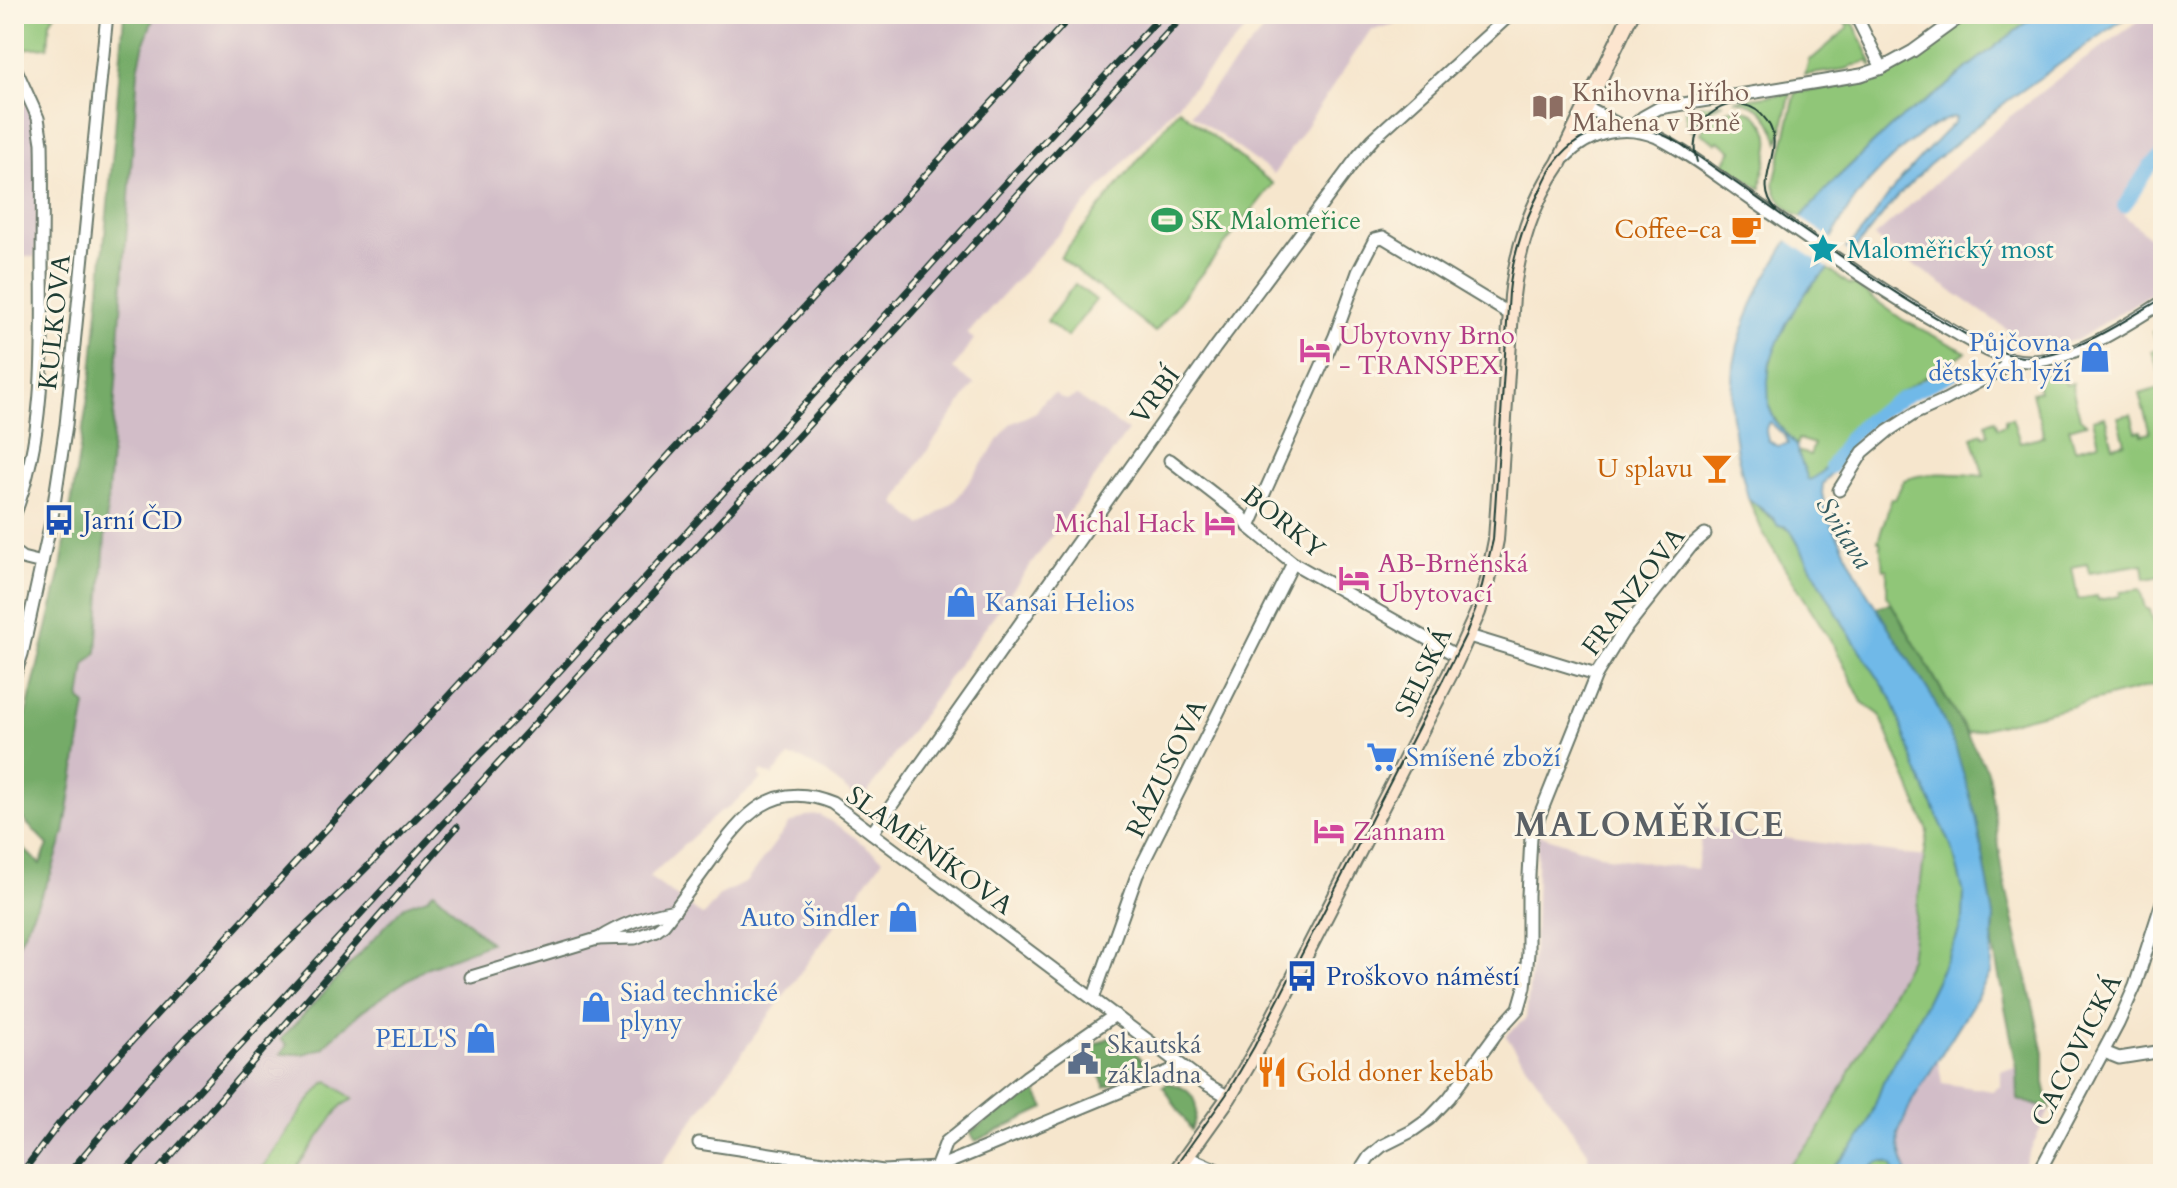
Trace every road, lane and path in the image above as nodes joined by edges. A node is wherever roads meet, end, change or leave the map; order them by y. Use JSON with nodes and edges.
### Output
{"nodes":[{"id":1,"x":107,"y":14,"type":"edge"},
{"id":2,"x":1511,"y":14,"type":"edge"},
{"id":3,"x":1631,"y":14,"type":"edge"},
{"id":4,"x":1855,"y":14,"type":"edge"},
{"id":5,"x":1964,"y":14,"type":"edge"},
{"id":6,"x":14,"y":65,"type":"edge"},
{"id":7,"x":1882,"y":68,"type":"junction"},
{"id":8,"x":1585,"y":107,"type":"junction"},
{"id":9,"x":1629,"y":130,"type":"junction"},
{"id":10,"x":1559,"y":163,"type":"junction"},
{"id":11,"x":2163,"y":302,"type":"edge"},
{"id":12,"x":1510,"y":314,"type":"junction"},
{"id":13,"x":2008,"y":358,"type":"junction"},
{"id":14,"x":1170,"y":460,"type":"dead end"},
{"id":15,"x":1839,"y":490,"type":"dead end"},
{"id":16,"x":14,"y":516,"type":"edge"},
{"id":17,"x":1249,"y":527,"type":"junction"},
{"id":18,"x":1705,"y":534,"type":"dead end"},
{"id":19,"x":14,"y":552,"type":"edge"},
{"id":20,"x":42,"y":563,"type":"junction"},
{"id":21,"x":1293,"y":563,"type":"junction"},
{"id":22,"x":1469,"y":636,"type":"junction"},
{"id":23,"x":1459,"y":657,"type":"junction"},
{"id":24,"x":1596,"y":675,"type":"junction"},
{"id":25,"x":14,"y":677,"type":"edge"},
{"id":26,"x":872,"y":833,"type":"junction"},
{"id":27,"x":2163,"y":899,"type":"edge"},
{"id":28,"x":471,"y":977,"type":"dead end"},
{"id":29,"x":1093,"y":999,"type":"junction"},
{"id":30,"x":1115,"y":1015,"type":"junction"},
{"id":31,"x":2163,"y":1051,"type":"edge"},
{"id":32,"x":2104,"y":1052,"type":"junction"},
{"id":33,"x":1182,"y":1066,"type":"junction"},
{"id":34,"x":1229,"y":1097,"type":"junction"},
{"id":35,"x":699,"y":1143,"type":"dead end"},
{"id":36,"x":1187,"y":1157,"type":"junction"},
{"id":37,"x":941,"y":1171,"type":"edge"},
{"id":38,"x":1174,"y":1174,"type":"edge"},
{"id":39,"x":1226,"y":1174,"type":"edge"},
{"id":40,"x":1358,"y":1174,"type":"edge"},
{"id":41,"x":2038,"y":1174,"type":"edge"}],
"edges":[{"from":1,"to":20,"type":"street","name":"KULKOVA"},
{"from":2,"to":26,"type":"street","name":"VRBÍ"},
{"from":3,"to":8,"type":"main road","name":"SELSKÁ"},
{"from":4,"to":7,"type":"street"},
{"from":5,"to":7,"type":"street"},
{"from":6,"to":16,"type":"street"},
{"from":7,"to":9,"type":"street"},
{"from":8,"to":9,"type":"street"},
{"from":8,"to":10,"type":"main road","name":"SELSKÁ"},
{"from":9,"to":10,"type":"street"},
{"from":9,"to":13,"type":"street"},
{"from":10,"to":12,"type":"main road","name":"SELSKÁ"},
{"from":11,"to":13,"type":"street"},
{"from":12,"to":17,"type":"street"},
{"from":12,"to":22,"type":"main road","name":"SELSKÁ"},
{"from":13,"to":15,"type":"street"},
{"from":14,"to":17,"type":"street","name":"BORKY"},
{"from":17,"to":21,"type":"street","name":"BORKY"},
{"from":18,"to":24,"type":"street","name":"FRANZOVA"},
{"from":19,"to":20,"type":"street"},
{"from":20,"to":25,"type":"street","name":"KULKOVA"},
{"from":21,"to":23,"type":"street","name":"BORKY"},
{"from":21,"to":29,"type":"street","name":"RÁZUSOVA"},
{"from":22,"to":23,"type":"main road","name":"SELSKÁ"},
{"from":22,"to":24,"type":"street","name":"FRANZOVA"},
{"from":23,"to":34,"type":"main road","name":"SELSKÁ"},
{"from":24,"to":40,"type":"street","name":"FRANZOVA"},
{"from":26,"to":28,"type":"street","name":"SLAMĚNÍKOVA"},
{"from":26,"to":29,"type":"street","name":"SLAMĚNÍKOVA"},
{"from":27,"to":32,"type":"street","name":"CACOVICKÁ"},
{"from":29,"to":30,"type":"street"},
{"from":30,"to":33,"type":"street"},
{"from":30,"to":37,"type":"street"},
{"from":31,"to":32,"type":"street"},
{"from":32,"to":41,"type":"street","name":"CACOVICKÁ"},
{"from":33,"to":34,"type":"street"},
{"from":33,"to":37,"type":"street"},
{"from":34,"to":36,"type":"main road","name":"SELSKÁ"},
{"from":35,"to":37,"type":"street"},
{"from":36,"to":38,"type":"main road","name":"SELSKÁ"},
{"from":36,"to":39,"type":"street"}]}
